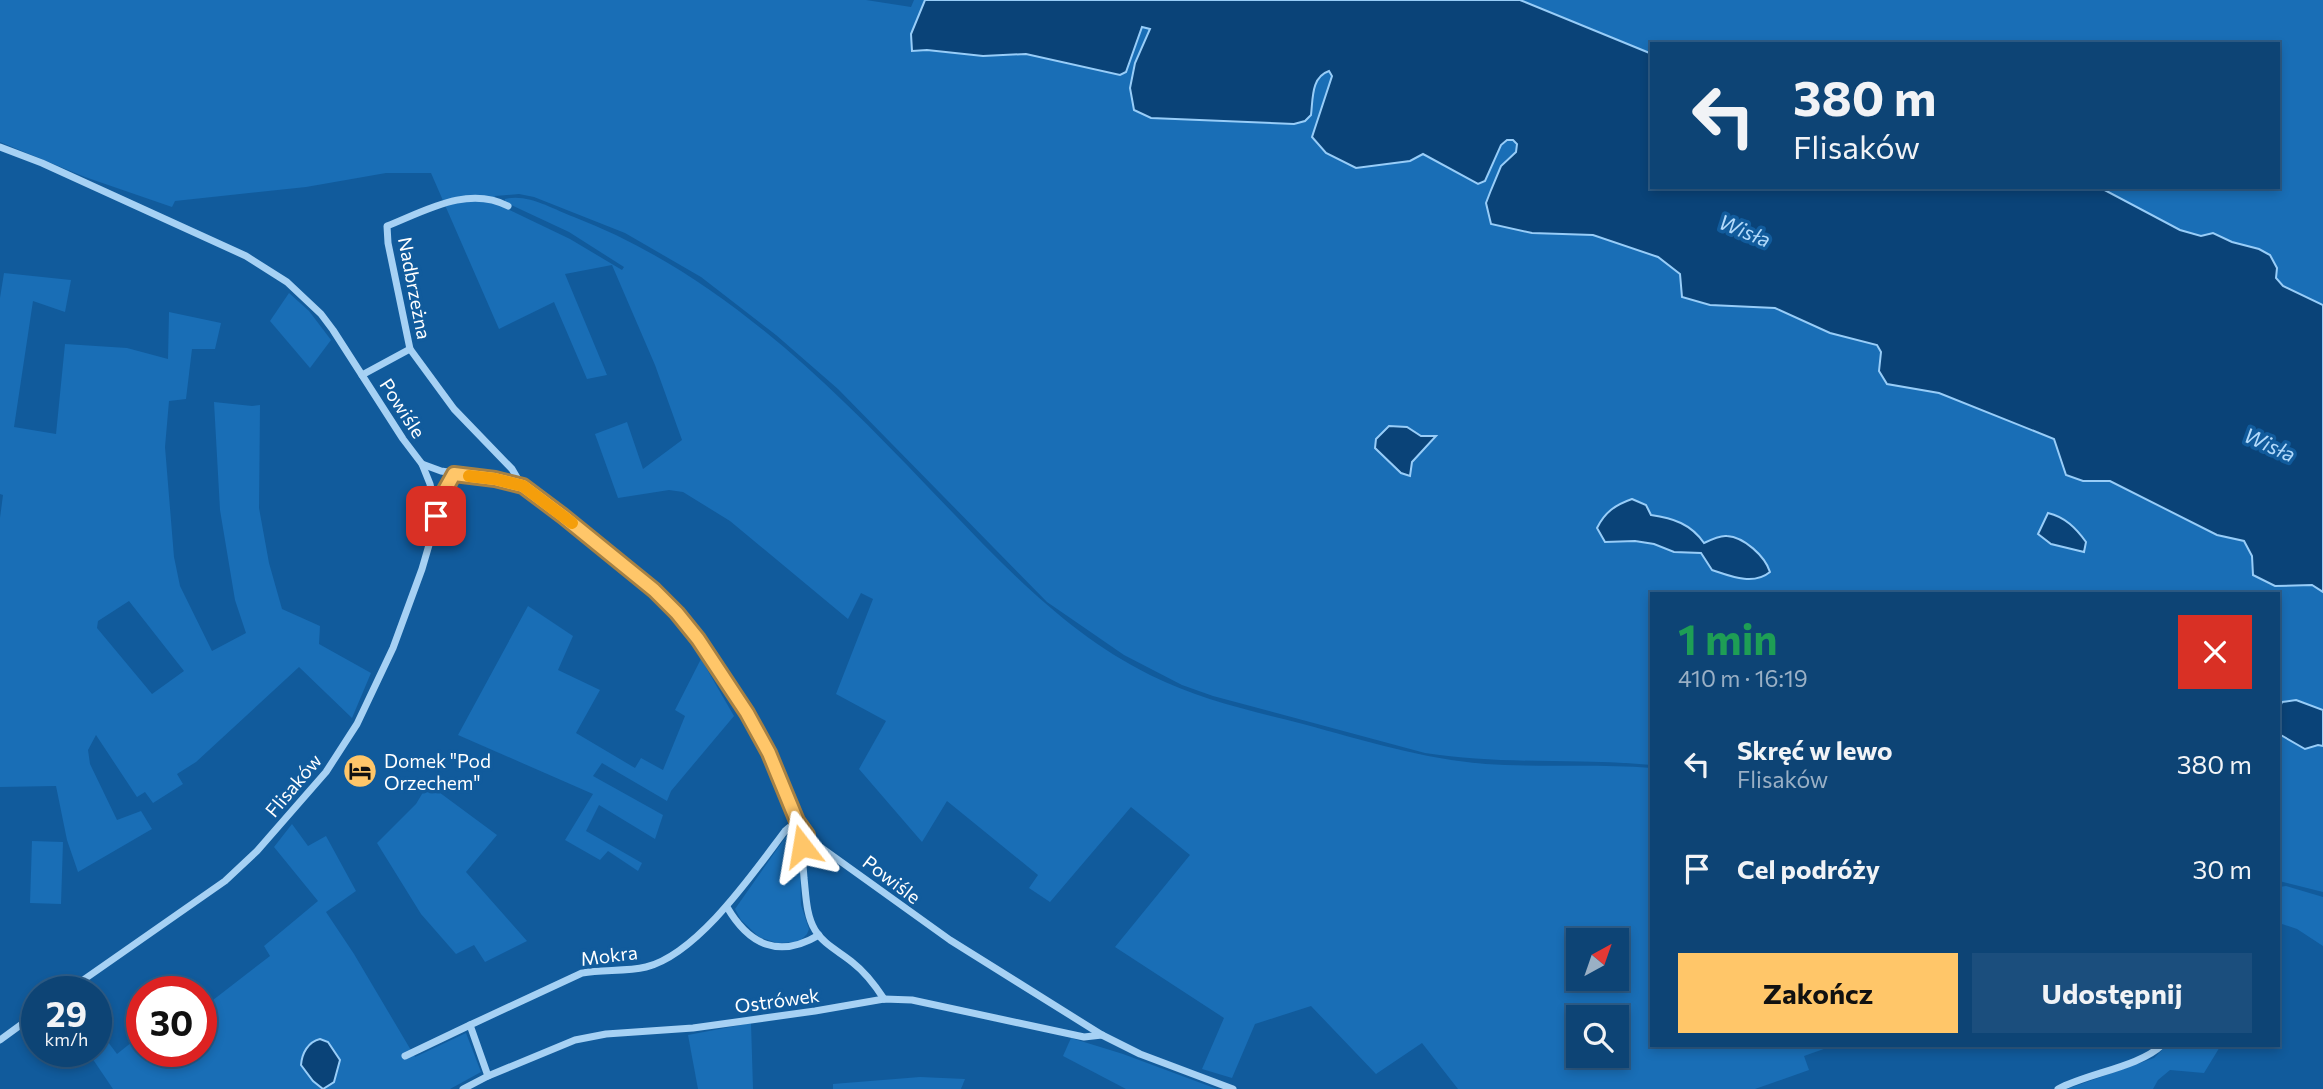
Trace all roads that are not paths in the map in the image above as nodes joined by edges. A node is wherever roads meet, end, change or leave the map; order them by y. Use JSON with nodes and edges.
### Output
{"nodes":[{"id":1,"x":0,"y":147,"type":"edge"},
{"id":2,"x":508,"y":206,"type":"dead end"},
{"id":3,"x":410,"y":349,"type":"junction"},
{"id":4,"x":362,"y":375,"type":"junction"},
{"id":5,"x":422,"y":464,"type":"junction"},
{"id":6,"x":454,"y":474,"type":"junction"},
{"id":7,"x":523,"y":486,"type":"junction"},
{"id":8,"x":436,"y":516,"type":"junction"},
{"id":9,"x":797,"y":821,"type":"junction"},
{"id":10,"x":807,"y":835,"type":"junction"},
{"id":11,"x":727,"y":907,"type":"junction"},
{"id":12,"x":819,"y":935,"type":"junction"},
{"id":13,"x":89,"y":976,"type":"edge"},
{"id":14,"x":884,"y":999,"type":"junction"},
{"id":15,"x":21,"y":1025,"type":"edge"},
{"id":16,"x":470,"y":1025,"type":"junction"},
{"id":17,"x":1102,"y":1035,"type":"junction"},
{"id":18,"x":0,"y":1040,"type":"edge"},
{"id":19,"x":2160,"y":1047,"type":"edge"},
{"id":20,"x":405,"y":1056,"type":"dead end"},
{"id":21,"x":488,"y":1076,"type":"junction"},
{"id":22,"x":1222,"y":1087,"type":"edge"},
{"id":23,"x":463,"y":1089,"type":"edge"},
{"id":24,"x":1233,"y":1089,"type":"edge"},
{"id":25,"x":2058,"y":1089,"type":"edge"}],
"edges":[{"from":1,"to":4,"type":"street","name":"Powiśle"},
{"from":2,"to":3,"type":"street","name":"Nadbrzeżna"},
{"from":3,"to":4,"type":"street"},
{"from":3,"to":7,"type":"street","name":"Nadbrzeżna"},
{"from":4,"to":5,"type":"street","name":"Powiśle"},
{"from":5,"to":6,"type":"street","name":"Powiśle"},
{"from":5,"to":8,"type":"street","name":"Flisaków"},
{"from":6,"to":7,"type":"street","name":"Powiśle"},
{"from":6,"to":8,"type":"street","name":"Flisaków"},
{"from":7,"to":9,"type":"street","name":"Powiśle"},
{"from":8,"to":13,"type":"street","name":"Flisaków"},
{"from":9,"to":10,"type":"street","name":"Powiśle"},
{"from":9,"to":11,"type":"street","name":"Mokra"},
{"from":10,"to":12,"type":"street"},
{"from":10,"to":17,"type":"street","name":"Powiśle"},
{"from":11,"to":12,"type":"street"},
{"from":11,"to":16,"type":"street","name":"Mokra"},
{"from":12,"to":14,"type":"street"},
{"from":14,"to":17,"type":"street","name":"Ostrówek"},
{"from":14,"to":21,"type":"street","name":"Ostrówek"},
{"from":15,"to":18,"type":"street"},
{"from":16,"to":20,"type":"street","name":"Mokra"},
{"from":16,"to":21,"type":"street"},
{"from":17,"to":22,"type":"street","name":"Powiśle"},
{"from":19,"to":25,"type":"street"},
{"from":21,"to":23,"type":"street","name":"Ostrówek"},
{"from":22,"to":24,"type":"street","name":"Powiśle"}]}
